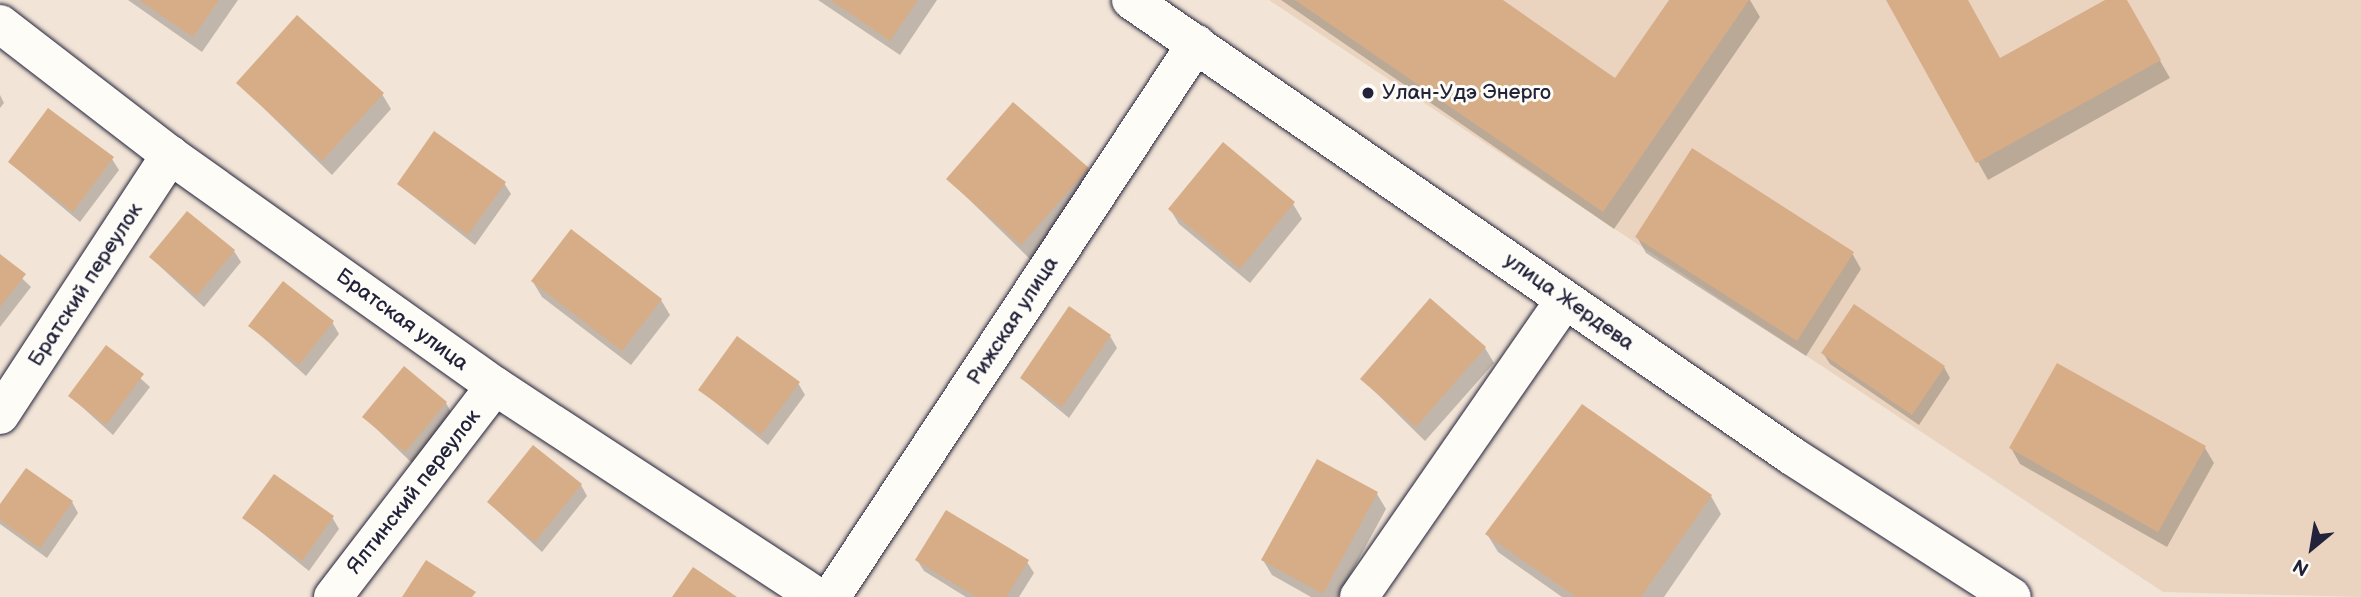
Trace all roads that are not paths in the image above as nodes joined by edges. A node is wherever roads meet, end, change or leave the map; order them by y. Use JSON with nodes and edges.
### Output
{"nodes":[{"id":1,"x":1131,"y":0,"type":"edge"},
{"id":2,"x":0,"y":24,"type":"edge"},
{"id":3,"x":1196,"y":44,"type":"junction"},
{"id":4,"x":170,"y":155,"type":"junction"},
{"id":5,"x":1565,"y":300,"type":"junction"},
{"id":6,"x":495,"y":386,"type":"junction"},
{"id":7,"x":0,"y":415,"type":"edge"},
{"id":8,"x":333,"y":597,"type":"edge"},
{"id":9,"x":817,"y":597,"type":"edge"},
{"id":10,"x":831,"y":597,"type":"edge"},
{"id":11,"x":1359,"y":597,"type":"edge"},
{"id":12,"x":2011,"y":597,"type":"edge"}],
"edges":[{"from":1,"to":3,"type":"street","name":"улица Жердева"},
{"from":2,"to":4,"type":"street","name":"Братская улица"},
{"from":3,"to":5,"type":"street","name":"улица Жердева"},
{"from":3,"to":10,"type":"street","name":"Рижская улица"},
{"from":4,"to":6,"type":"street","name":"Братская улица"},
{"from":4,"to":7,"type":"street","name":"Братский переулок"},
{"from":5,"to":11,"type":"street"},
{"from":5,"to":12,"type":"street","name":"улица Жердева"},
{"from":6,"to":8,"type":"street","name":"Ялтинский переулок"},
{"from":6,"to":9,"type":"street","name":"Братская улица"}]}
